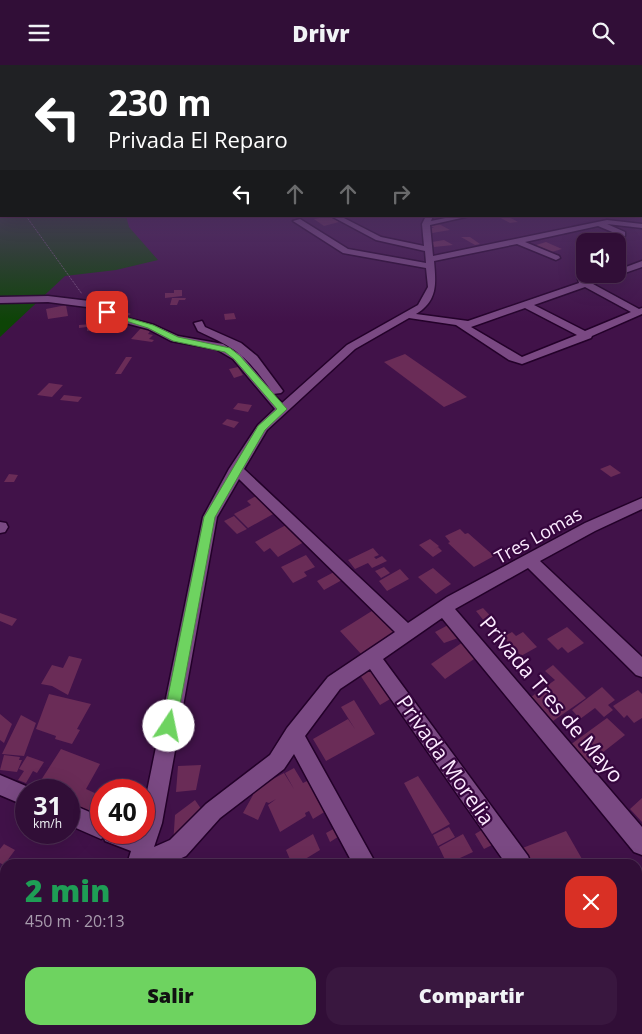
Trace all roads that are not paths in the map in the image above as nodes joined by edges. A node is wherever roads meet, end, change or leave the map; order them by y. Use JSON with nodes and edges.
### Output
{"nodes":[{"id":1,"x":314,"y":231,"type":"edge"},
{"id":2,"x":360,"y":231,"type":"edge"},
{"id":3,"x":426,"y":231,"type":"edge"},
{"id":4,"x":563,"y":231,"type":"edge"},
{"id":5,"x":515,"y":241,"type":"junction"},
{"id":6,"x":428,"y":258,"type":"junction"},
{"id":7,"x":556,"y":258,"type":"dead end"},
{"id":8,"x":642,"y":258,"type":"edge"},
{"id":9,"x":626,"y":263,"type":"edge"},
{"id":10,"x":640,"y":266,"type":"edge"},
{"id":11,"x":626,"y":270,"type":"edge"},
{"id":12,"x":576,"y":283,"type":"edge"},
{"id":13,"x":576,"y":283,"type":"edge"},
{"id":14,"x":585,"y":283,"type":"edge"},
{"id":15,"x":0,"y":300,"type":"edge"},
{"id":16,"x":526,"y":304,"type":"junction"},
{"id":17,"x":640,"y":311,"type":"edge"},
{"id":18,"x":407,"y":315,"type":"junction"},
{"id":19,"x":448,"y":319,"type":"junction"},
{"id":20,"x":199,"y":323,"type":"dead end"},
{"id":21,"x":460,"y":324,"type":"junction"},
{"id":22,"x":586,"y":336,"type":"junction"},
{"id":23,"x":279,"y":407,"type":"junction"},
{"id":24,"x":236,"y":469,"type":"junction"},
{"id":25,"x":642,"y":503,"type":"edge"},
{"id":26,"x":530,"y":561,"type":"junction"},
{"id":27,"x":449,"y":605,"type":"junction"},
{"id":28,"x":408,"y":634,"type":"junction"},
{"id":29,"x":371,"y":656,"type":"junction"},
{"id":30,"x":642,"y":669,"type":"edge"},
{"id":31,"x":294,"y":735,"type":"junction"},
{"id":32,"x":0,"y":785,"type":"edge"},
{"id":33,"x":15,"y":791,"type":"edge"},
{"id":34,"x":125,"y":844,"type":"edge"},
{"id":35,"x":642,"y":844,"type":"edge"},
{"id":36,"x":141,"y":858,"type":"edge"},
{"id":37,"x":362,"y":859,"type":"edge"},
{"id":38,"x":516,"y":859,"type":"edge"}],
"edges":[{"from":1,"to":6,"type":"street"},
{"from":2,"to":6,"type":"street"},
{"from":3,"to":6,"type":"street"},
{"from":4,"to":5,"type":"street"},
{"from":5,"to":6,"type":"street"},
{"from":5,"to":7,"type":"street"},
{"from":6,"to":18,"type":"street"},
{"from":8,"to":9,"type":"street"},
{"from":10,"to":11,"type":"street"},
{"from":12,"to":16,"type":"street"},
{"from":13,"to":19,"type":"street"},
{"from":14,"to":17,"type":"street"},
{"from":15,"to":23,"type":"street"},
{"from":16,"to":21,"type":"street"},
{"from":16,"to":22,"type":"street"},
{"from":17,"to":22,"type":"street"},
{"from":18,"to":19,"type":"street"},
{"from":18,"to":23,"type":"street"},
{"from":19,"to":21,"type":"street"},
{"from":20,"to":23,"type":"street"},
{"from":21,"to":22,"type":"street"},
{"from":23,"to":24,"type":"street"},
{"from":24,"to":28,"type":"street"},
{"from":24,"to":36,"type":"street"},
{"from":25,"to":26,"type":"street","name":"Tres Lomas"},
{"from":26,"to":27,"type":"street","name":"Tres Lomas"},
{"from":26,"to":30,"type":"street"},
{"from":27,"to":28,"type":"street","name":"Tres Lomas"},
{"from":27,"to":35,"type":"street","name":"Privada Tres de Mayo"},
{"from":28,"to":29,"type":"street","name":"Tres Lomas"},
{"from":29,"to":31,"type":"street","name":"Tres Lomas"},
{"from":29,"to":38,"type":"street","name":"Privada Morelia"},
{"from":31,"to":36,"type":"street","name":"Tres Lomas"},
{"from":31,"to":37,"type":"street"},
{"from":32,"to":33,"type":"street"},
{"from":34,"to":36,"type":"street"}]}
